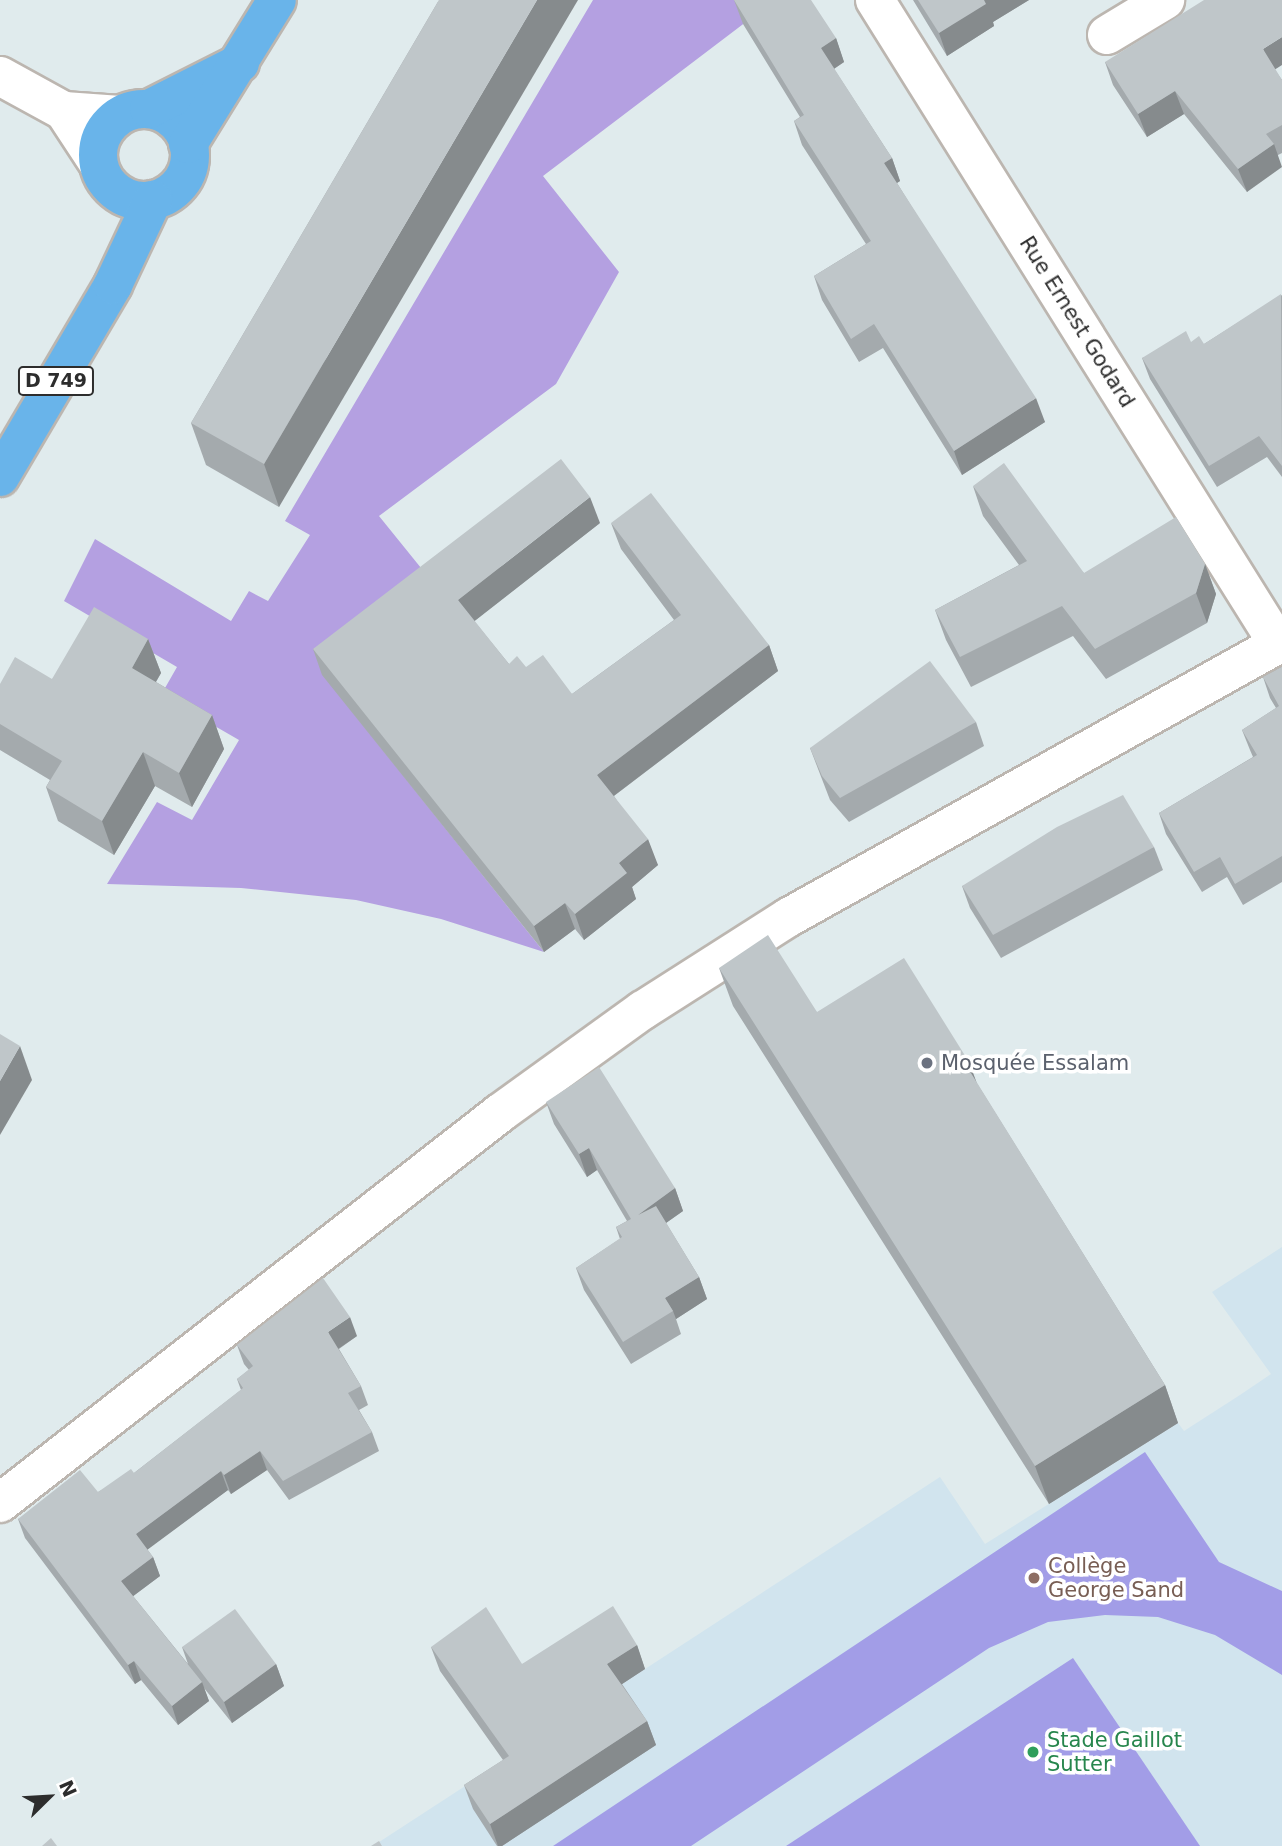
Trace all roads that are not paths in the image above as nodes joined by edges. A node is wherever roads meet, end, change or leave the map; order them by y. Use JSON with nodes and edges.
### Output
{"nodes":[{"id":1,"x":277,"y":0,"type":"edge"},
{"id":2,"x":875,"y":0,"type":"edge"},
{"id":3,"x":1165,"y":0,"type":"edge"},
{"id":4,"x":1107,"y":35,"type":"dead end"},
{"id":5,"x":240,"y":62,"type":"junction"},
{"id":6,"x":0,"y":76,"type":"edge"},
{"id":7,"x":64,"y":111,"type":"junction"},
{"id":8,"x":135,"y":112,"type":"junction"},
{"id":9,"x":188,"y":144,"type":"junction"},
{"id":10,"x":105,"y":176,"type":"junction"},
{"id":11,"x":153,"y":200,"type":"junction"},
{"id":12,"x":113,"y":285,"type":"junction"},
{"id":13,"x":0,"y":477,"type":"edge"},
{"id":14,"x":1280,"y":643,"type":"edge"},
{"id":15,"x":0,"y":1503,"type":"edge"}],
"edges":[{"from":1,"to":5,"type":"main road"},
{"from":2,"to":14,"type":"street","name":"Rue Ernest Godard"},
{"from":3,"to":4,"type":"street"},
{"from":5,"to":8,"type":"main road"},
{"from":5,"to":9,"type":"main road"},
{"from":6,"to":7,"type":"street"},
{"from":7,"to":8,"type":"street"},
{"from":7,"to":10,"type":"street"},
{"from":8,"to":9,"type":"main road"},
{"from":8,"to":10,"type":"main road"},
{"from":9,"to":11,"type":"main road"},
{"from":10,"to":11,"type":"main road"},
{"from":10,"to":12,"type":"main road"},
{"from":11,"to":12,"type":"main road","number":"D 749"},
{"from":12,"to":13,"type":"main road","number":"D 749"},
{"from":14,"to":15,"type":"street"}]}
